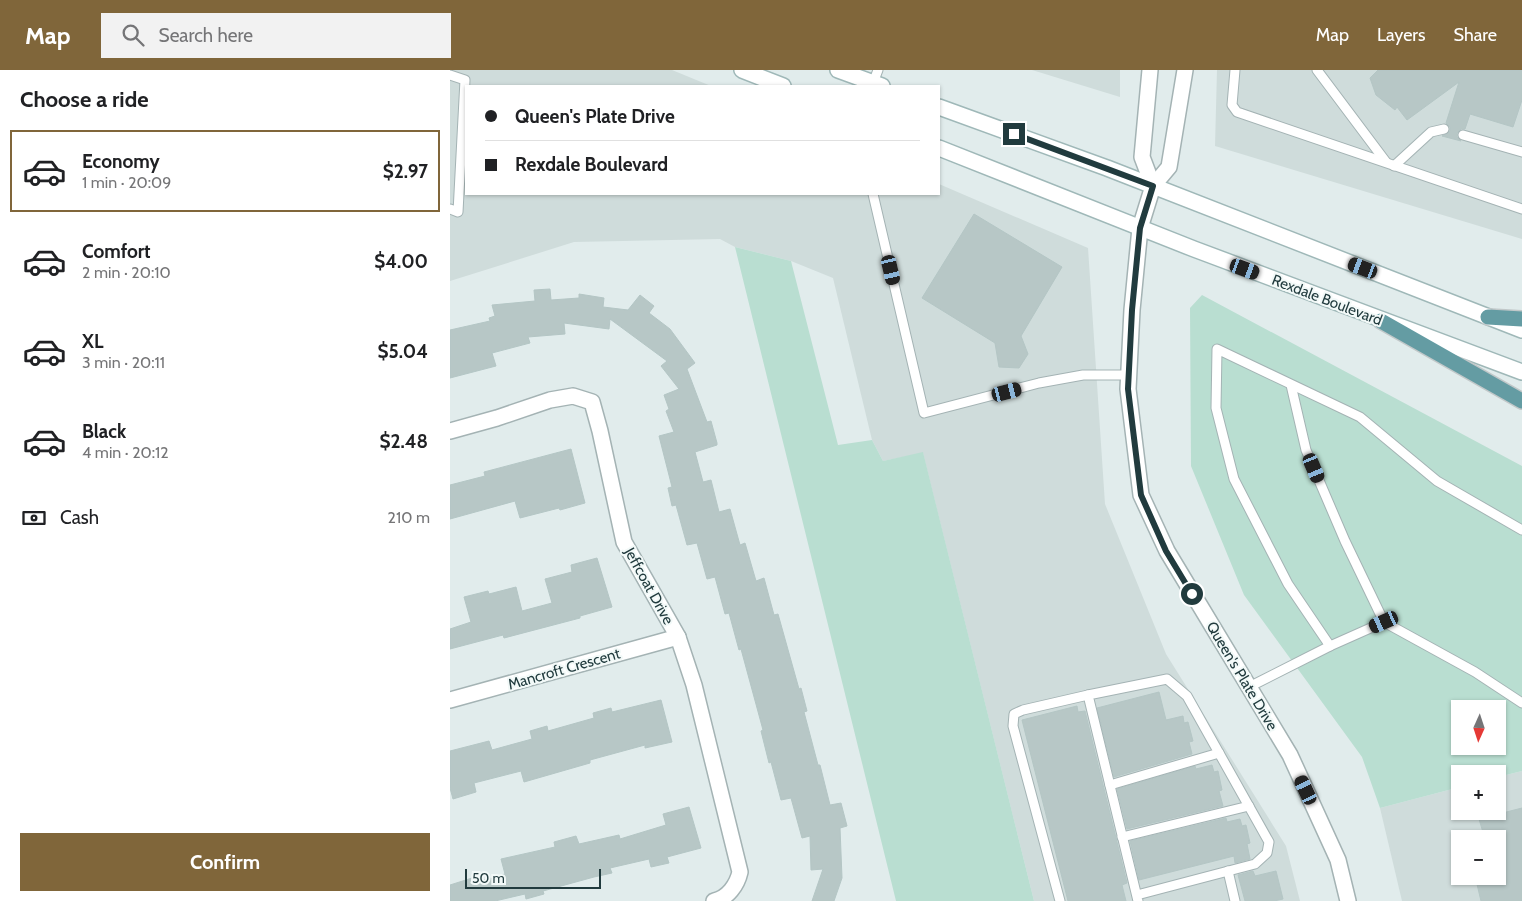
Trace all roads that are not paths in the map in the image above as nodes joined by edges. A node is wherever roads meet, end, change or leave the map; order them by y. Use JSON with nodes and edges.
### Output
{"nodes":[{"id":1,"x":742,"y":70,"type":"edge"},
{"id":2,"x":838,"y":70,"type":"edge"},
{"id":3,"x":1150,"y":70,"type":"edge"},
{"id":4,"x":1185,"y":70,"type":"edge"},
{"id":5,"x":1235,"y":70,"type":"edge"},
{"id":6,"x":1317,"y":70,"type":"edge"},
{"id":7,"x":450,"y":74,"type":"edge"},
{"id":8,"x":878,"y":80,"type":"edge"},
{"id":9,"x":780,"y":85,"type":"edge"},
{"id":10,"x":940,"y":107,"type":"edge"},
{"id":11,"x":1444,"y":129,"type":"dead end"},
{"id":12,"x":1463,"y":135,"type":"dead end"},
{"id":13,"x":940,"y":148,"type":"edge"},
{"id":14,"x":1522,"y":152,"type":"edge"},
{"id":15,"x":1390,"y":164,"type":"junction"},
{"id":16,"x":1153,"y":186,"type":"junction"},
{"id":17,"x":873,"y":195,"type":"edge"},
{"id":18,"x":450,"y":209,"type":"edge"},
{"id":19,"x":1522,"y":209,"type":"edge"},
{"id":20,"x":1140,"y":228,"type":"junction"},
{"id":21,"x":1488,"y":317,"type":"junction"},
{"id":22,"x":1522,"y":319,"type":"edge"},
{"id":23,"x":1381,"y":321,"type":"junction"},
{"id":24,"x":1522,"y":330,"type":"edge"},
{"id":25,"x":1522,"y":372,"type":"edge"},
{"id":26,"x":1129,"y":375,"type":"junction"},
{"id":27,"x":1291,"y":385,"type":"junction"},
{"id":28,"x":1522,"y":401,"type":"edge"},
{"id":29,"x":450,"y":431,"type":"edge"},
{"id":30,"x":1522,"y":530,"type":"edge"},
{"id":31,"x":1384,"y":622,"type":"junction"},
{"id":32,"x":678,"y":637,"type":"junction"},
{"id":33,"x":1330,"y":646,"type":"junction"},
{"id":34,"x":1249,"y":687,"type":"junction"},
{"id":35,"x":1088,"y":695,"type":"junction"},
{"id":36,"x":450,"y":700,"type":"edge"},
{"id":37,"x":1522,"y":703,"type":"edge"},
{"id":38,"x":1219,"y":753,"type":"junction"},
{"id":39,"x":1110,"y":785,"type":"junction"},
{"id":40,"x":1249,"y":806,"type":"junction"},
{"id":41,"x":1122,"y":837,"type":"junction"},
{"id":42,"x":1228,"y":871,"type":"junction"},
{"id":43,"x":1137,"y":898,"type":"edge"},
{"id":44,"x":714,"y":901,"type":"edge"},
{"id":45,"x":1060,"y":901,"type":"edge"},
{"id":46,"x":1235,"y":901,"type":"edge"},
{"id":47,"x":1348,"y":901,"type":"edge"}],
"edges":[{"from":1,"to":9,"type":"street"},
{"from":2,"to":8,"type":"street"},
{"from":3,"to":16,"type":"street"},
{"from":4,"to":16,"type":"street","name":"Queen's Plate Drive"},
{"from":5,"to":15,"type":"lane"},
{"from":6,"to":15,"type":"lane"},
{"from":7,"to":18,"type":"lane"},
{"from":10,"to":16,"type":"street"},
{"from":11,"to":15,"type":"lane"},
{"from":12,"to":14,"type":"lane"},
{"from":13,"to":20,"type":"street","name":"Rexdale Boulevard"},
{"from":15,"to":19,"type":"lane"},
{"from":16,"to":20,"type":"street","name":"Queen's Plate Drive"},
{"from":16,"to":21,"type":"street"},
{"from":17,"to":26,"type":"lane"},
{"from":20,"to":23,"type":"street","name":"Rexdale Boulevard"},
{"from":20,"to":26,"type":"street","name":"Queen's Plate Drive"},
{"from":21,"to":22,"type":"main road"},
{"from":21,"to":24,"type":"street"},
{"from":23,"to":25,"type":"street","name":"Rexdale Boulevard"},
{"from":23,"to":28,"type":"main road"},
{"from":26,"to":34,"type":"street","name":"Queen's Plate Drive"},
{"from":27,"to":30,"type":"lane"},
{"from":27,"to":31,"type":"lane"},
{"from":27,"to":33,"type":"lane"},
{"from":29,"to":32,"type":"street","name":"Jeffcoat Drive"},
{"from":31,"to":33,"type":"lane"},
{"from":31,"to":37,"type":"lane"},
{"from":32,"to":36,"type":"street","name":"Mancroft Crescent"},
{"from":32,"to":44,"type":"street","name":"Jeffcoat Drive"},
{"from":33,"to":34,"type":"lane"},
{"from":34,"to":47,"type":"street","name":"Queen's Plate Drive"},
{"from":35,"to":38,"type":"lane"},
{"from":35,"to":39,"type":"lane"},
{"from":35,"to":45,"type":"lane"},
{"from":38,"to":39,"type":"lane"},
{"from":38,"to":40,"type":"lane"},
{"from":39,"to":41,"type":"lane"},
{"from":40,"to":41,"type":"lane"},
{"from":40,"to":42,"type":"lane"},
{"from":41,"to":43,"type":"lane"},
{"from":42,"to":43,"type":"lane"},
{"from":42,"to":46,"type":"lane"}]}
